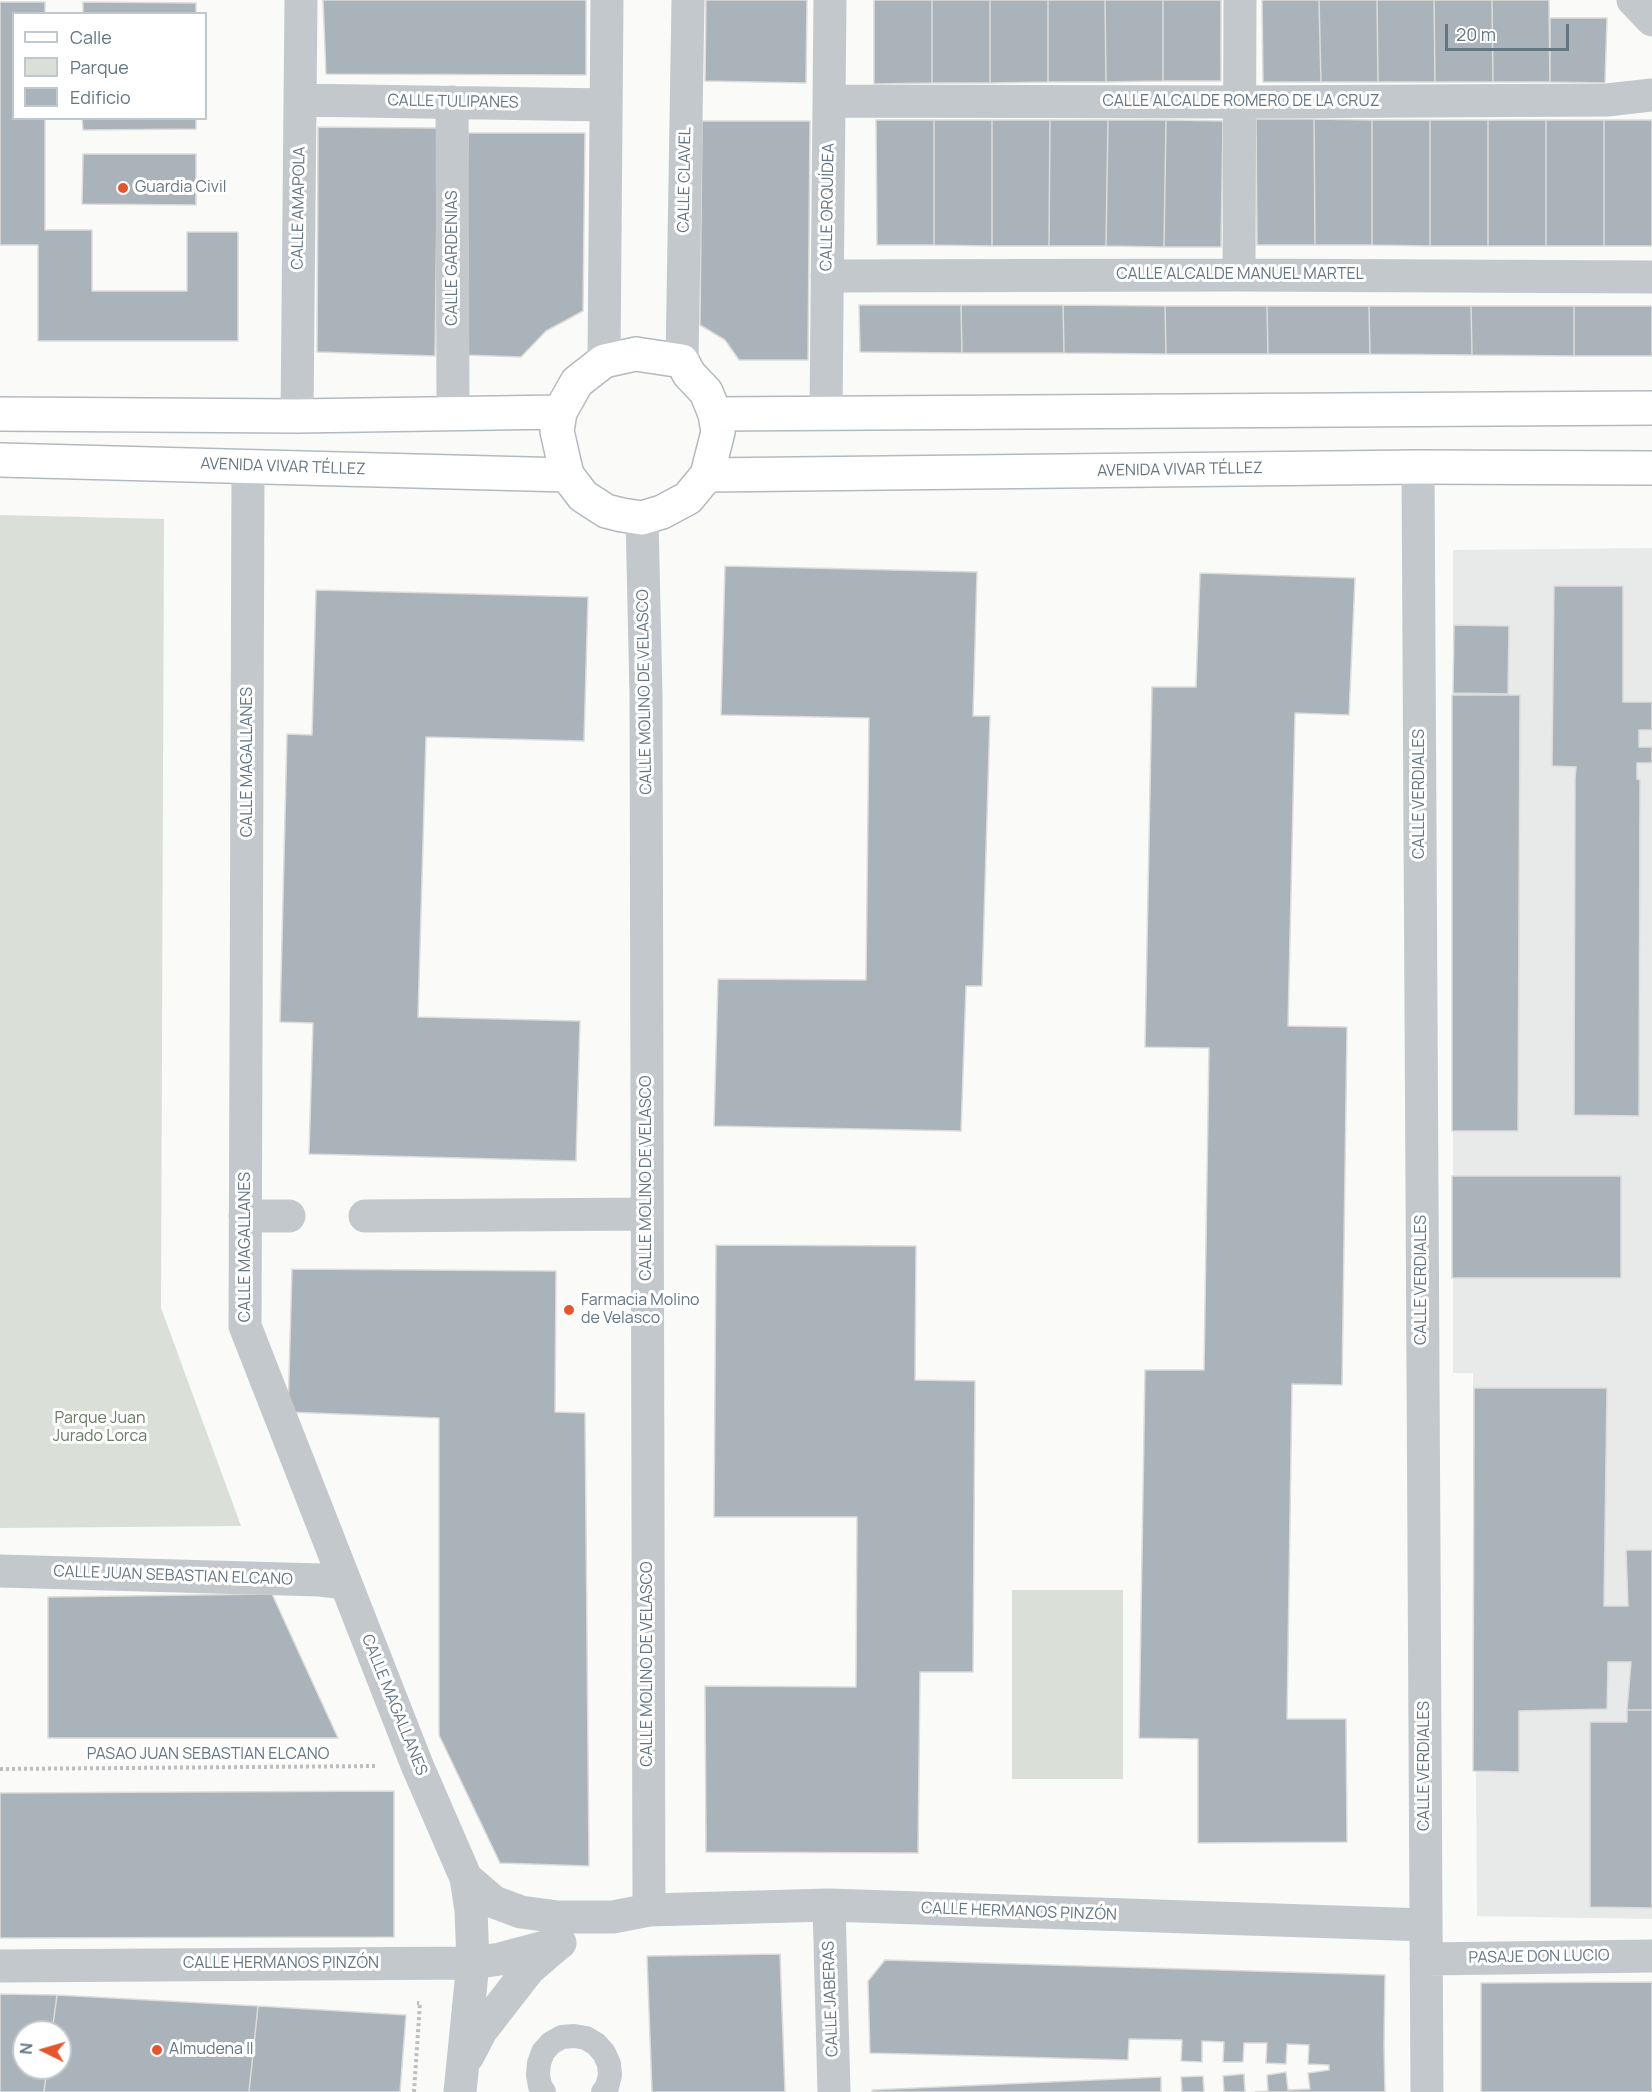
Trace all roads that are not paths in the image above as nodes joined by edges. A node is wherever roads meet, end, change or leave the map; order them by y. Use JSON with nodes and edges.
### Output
{"nodes":[{"id":1,"x":301,"y":0,"type":"edge"},
{"id":2,"x":607,"y":0,"type":"edge"},
{"id":3,"x":688,"y":0,"type":"edge"},
{"id":4,"x":830,"y":0,"type":"edge"},
{"id":5,"x":1240,"y":0,"type":"edge"},
{"id":6,"x":1633,"y":0,"type":"edge"},
{"id":7,"x":1649,"y":0,"type":"edge"},
{"id":8,"x":1652,"y":11,"type":"edge"},
{"id":9,"x":1652,"y":20,"type":"edge"},
{"id":10,"x":1652,"y":95,"type":"edge"},
{"id":11,"x":300,"y":100,"type":"junction"},
{"id":12,"x":830,"y":101,"type":"junction"},
{"id":13,"x":452,"y":102,"type":"junction"},
{"id":14,"x":1240,"y":102,"type":"junction"},
{"id":15,"x":606,"y":105,"type":"junction"},
{"id":16,"x":1239,"y":275,"type":"junction"},
{"id":17,"x":827,"y":276,"type":"junction"},
{"id":18,"x":1652,"y":277,"type":"edge"},
{"id":19,"x":604,"y":361,"type":"junction"},
{"id":20,"x":682,"y":361,"type":"junction"},
{"id":21,"x":1652,"y":408,"type":"edge"},
{"id":22,"x":560,"y":412,"type":"junction"},
{"id":23,"x":453,"y":413,"type":"junction"},
{"id":24,"x":826,"y":413,"type":"junction"},
{"id":25,"x":0,"y":414,"type":"edge"},
{"id":26,"x":715,"y":414,"type":"junction"},
{"id":27,"x":297,"y":416,"type":"junction"},
{"id":28,"x":0,"y":460,"type":"edge"},
{"id":29,"x":248,"y":467,"type":"junction"},
{"id":30,"x":1418,"y":467,"type":"junction"},
{"id":31,"x":1652,"y":468,"type":"edge"},
{"id":32,"x":707,"y":475,"type":"junction"},
{"id":33,"x":567,"y":476,"type":"junction"},
{"id":34,"x":642,"y":518,"type":"junction"},
{"id":35,"x":647,"y":1215,"type":"junction"},
{"id":36,"x":245,"y":1216,"type":"junction"},
{"id":37,"x":290,"y":1216,"type":"dead end"},
{"id":38,"x":365,"y":1216,"type":"dead end"},
{"id":39,"x":0,"y":1571,"type":"edge"},
{"id":40,"x":345,"y":1583,"type":"junction"},
{"id":41,"x":466,"y":1878,"type":"junction"},
{"id":42,"x":829,"y":1905,"type":"junction"},
{"id":43,"x":649,"y":1910,"type":"junction"},
{"id":44,"x":613,"y":1917,"type":"junction"},
{"id":45,"x":1426,"y":1925,"type":"junction"},
{"id":46,"x":560,"y":1943,"type":"junction"},
{"id":47,"x":1652,"y":1956,"type":"edge"},
{"id":48,"x":1426,"y":1959,"type":"junction"},
{"id":49,"x":473,"y":1963,"type":"junction"},
{"id":50,"x":0,"y":1966,"type":"edge"},
{"id":51,"x":461,"y":2079,"type":"edge"},
{"id":52,"x":544,"y":2092,"type":"edge"},
{"id":53,"x":603,"y":2092,"type":"edge"},
{"id":54,"x":834,"y":2092,"type":"edge"},
{"id":55,"x":1427,"y":2092,"type":"edge"}],
"edges":[{"from":1,"to":11,"type":"street","name":"CALLE AMAPOLA"},
{"from":2,"to":15,"type":"street"},
{"from":3,"to":20,"type":"street","name":"CALLE CLAVEL"},
{"from":4,"to":12,"type":"street","name":"CALLE ORQUÍDEA"},
{"from":5,"to":14,"type":"street"},
{"from":6,"to":9,"type":"street"},
{"from":7,"to":8,"type":"street"},
{"from":10,"to":14,"type":"street","name":"CALLE ALCALDE ROMERO DE LA CRUZ"},
{"from":11,"to":13,"type":"street","name":"CALLE TULIPANES"},
{"from":11,"to":27,"type":"street","name":"CALLE AMAPOLA"},
{"from":12,"to":14,"type":"street","name":"CALLE ALCALDE ROMERO DE LA CRUZ"},
{"from":12,"to":17,"type":"street","name":"CALLE ORQUÍDEA"},
{"from":13,"to":15,"type":"street","name":"CALLE TULIPANES"},
{"from":13,"to":23,"type":"street","name":"CALLE GARDENIAS"},
{"from":14,"to":16,"type":"street"},
{"from":15,"to":19,"type":"street"},
{"from":16,"to":17,"type":"street","name":"CALLE ALCALDE MANUEL MARTEL"},
{"from":16,"to":18,"type":"street","name":"CALLE ALCALDE MANUEL MARTEL"},
{"from":17,"to":24,"type":"street","name":"CALLE ORQUÍDEA"},
{"from":19,"to":20,"type":"street"},
{"from":19,"to":22,"type":"street"},
{"from":20,"to":26,"type":"street"},
{"from":21,"to":24,"type":"street"},
{"from":22,"to":23,"type":"street"},
{"from":22,"to":33,"type":"street"},
{"from":23,"to":27,"type":"street"},
{"from":24,"to":26,"type":"street"},
{"from":25,"to":27,"type":"street"},
{"from":26,"to":32,"type":"street"},
{"from":28,"to":29,"type":"street","name":"AVENIDA VIVAR TÉLLEZ"},
{"from":29,"to":33,"type":"street","name":"AVENIDA VIVAR TÉLLEZ"},
{"from":29,"to":36,"type":"street","name":"CALLE MAGALLANES"},
{"from":30,"to":31,"type":"street","name":"AVENIDA VIVAR TÉLLEZ"},
{"from":30,"to":32,"type":"street","name":"AVENIDA VIVAR TÉLLEZ"},
{"from":30,"to":45,"type":"street","name":"CALLE VERDIALES"},
{"from":32,"to":34,"type":"street"},
{"from":33,"to":34,"type":"street"},
{"from":34,"to":35,"type":"street","name":"CALLE MOLINO DE VELASCO"},
{"from":35,"to":38,"type":"street"},
{"from":35,"to":43,"type":"street","name":"CALLE MOLINO DE VELASCO"},
{"from":36,"to":37,"type":"street"},
{"from":36,"to":40,"type":"street","name":"CALLE MAGALLANES"},
{"from":39,"to":40,"type":"street","name":"CALLE JUAN SEBASTIAN ELCANO"},
{"from":40,"to":41,"type":"street","name":"CALLE MAGALLANES"},
{"from":41,"to":44,"type":"street"},
{"from":41,"to":49,"type":"street","name":"CALLE MAGALLANES"},
{"from":42,"to":43,"type":"street","name":"CALLE HERMANOS PINZÓN"},
{"from":42,"to":45,"type":"street","name":"CALLE HERMANOS PINZÓN"},
{"from":42,"to":54,"type":"street","name":"CALLE JABERAS"},
{"from":43,"to":44,"type":"street","name":"CALLE HERMANOS PINZÓN"},
{"from":44,"to":46,"type":"street"},
{"from":45,"to":48,"type":"street","name":"CALLE VERDIALES"},
{"from":46,"to":49,"type":"street","name":"CALLE HERMANOS PINZÓN"},
{"from":46,"to":51,"type":"street"},
{"from":47,"to":48,"type":"street","name":"PASAJE DON LUCIO"},
{"from":48,"to":55,"type":"street","name":"CALLE VERDIALES"},
{"from":49,"to":50,"type":"street","name":"CALLE HERMANOS PINZÓN"},
{"from":49,"to":51,"type":"street","name":"CALLE MAGALLANES"},
{"from":52,"to":53,"type":"lane"}]}
